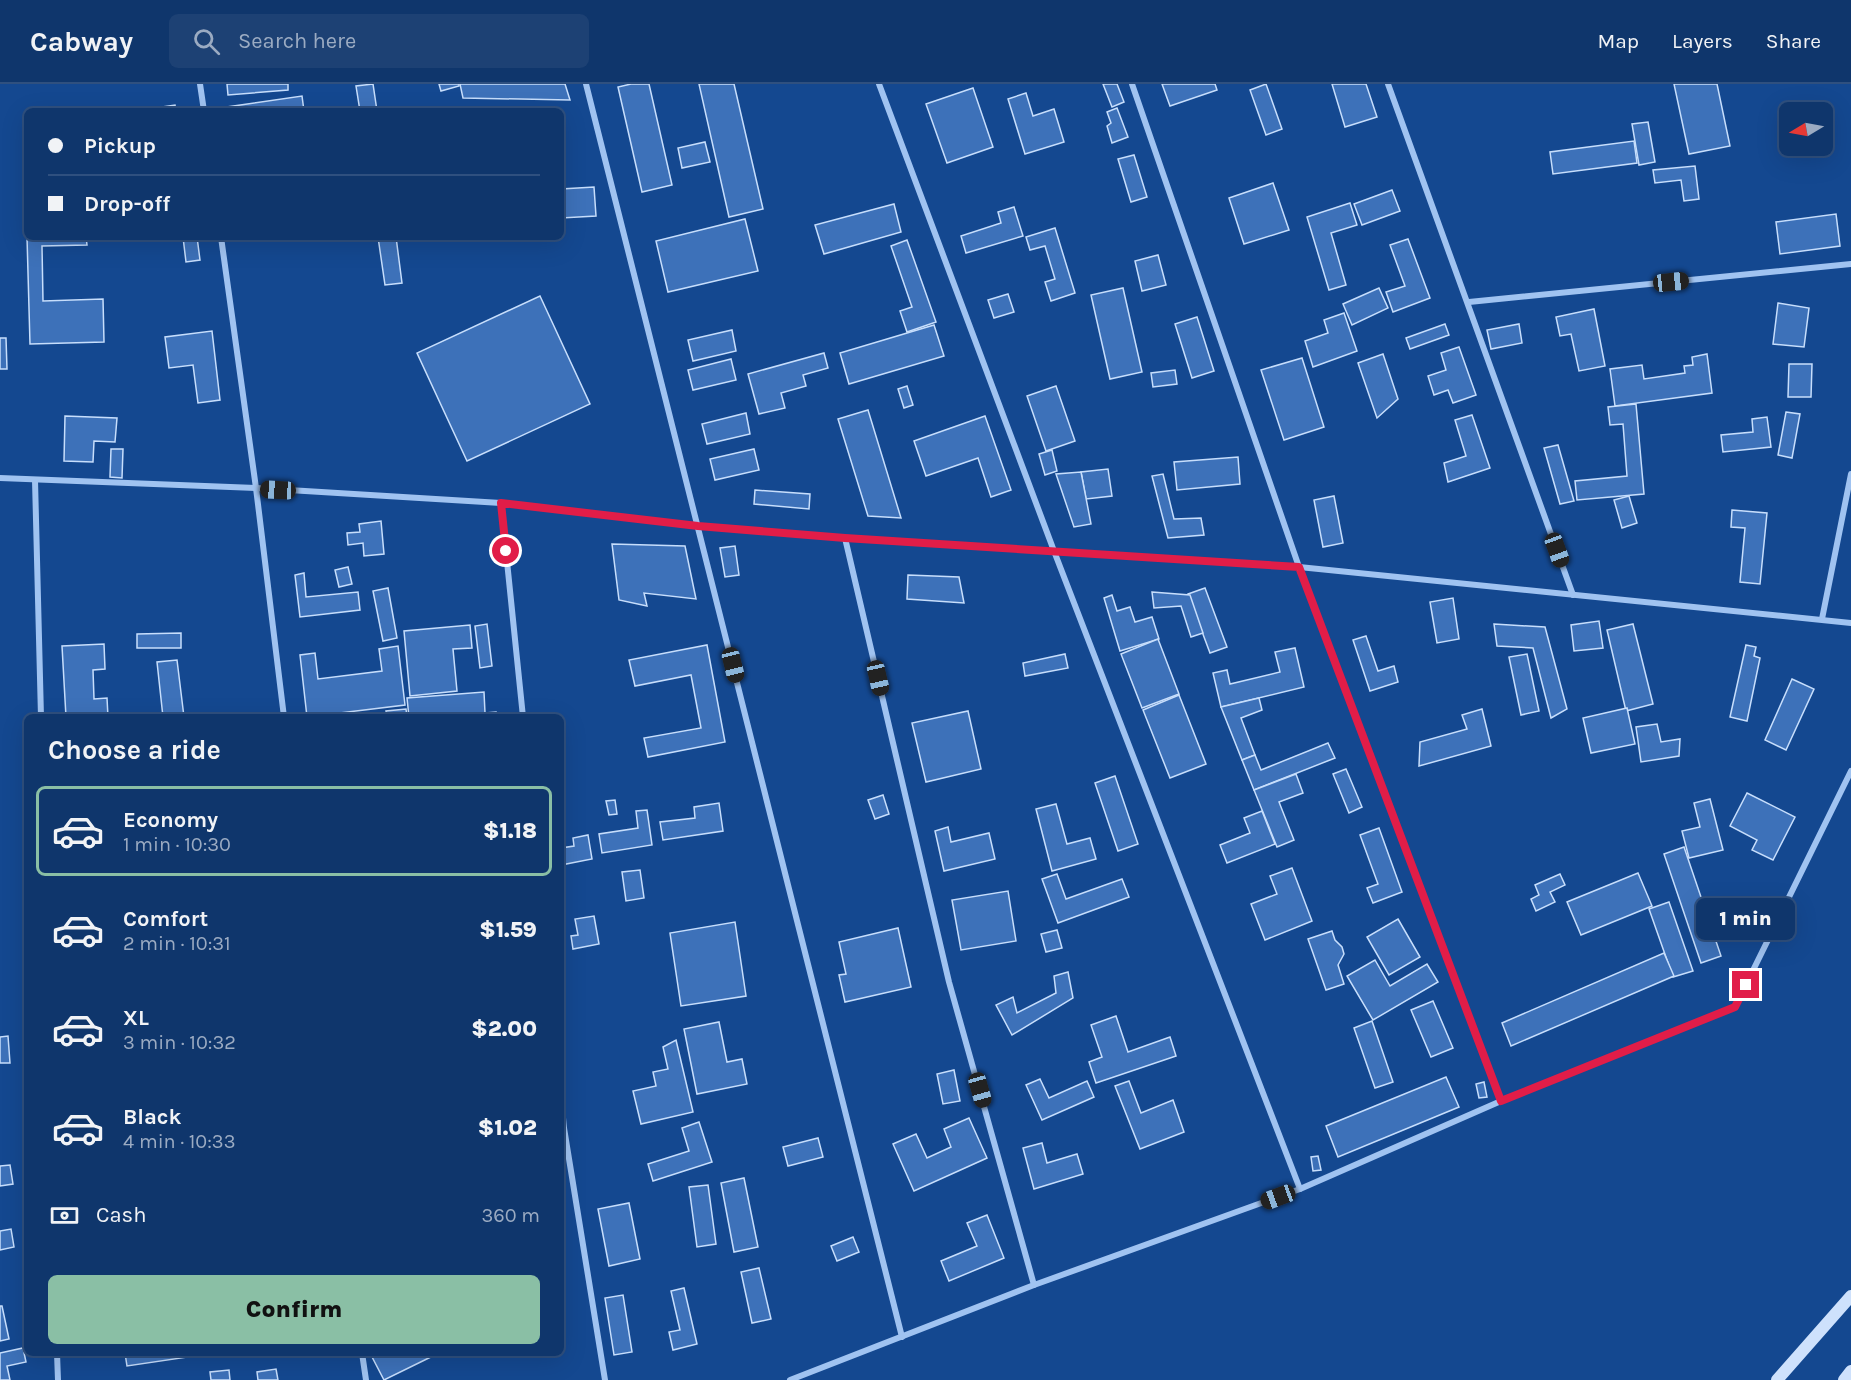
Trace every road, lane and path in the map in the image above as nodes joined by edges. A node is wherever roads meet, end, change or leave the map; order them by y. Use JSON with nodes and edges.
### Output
{"nodes":[{"id":1,"x":200,"y":84,"type":"edge"},
{"id":2,"x":586,"y":84,"type":"edge"},
{"id":3,"x":879,"y":84,"type":"edge"},
{"id":4,"x":1132,"y":84,"type":"edge"},
{"id":5,"x":1388,"y":84,"type":"edge"},
{"id":6,"x":204,"y":108,"type":"edge"},
{"id":7,"x":221,"y":240,"type":"edge"},
{"id":8,"x":1851,"y":264,"type":"edge"},
{"id":9,"x":1468,"y":302,"type":"junction"},
{"id":10,"x":1851,"y":474,"type":"edge"},
{"id":11,"x":0,"y":478,"type":"edge"},
{"id":12,"x":35,"y":480,"type":"junction"},
{"id":13,"x":256,"y":488,"type":"junction"},
{"id":14,"x":501,"y":503,"type":"junction"},
{"id":15,"x":698,"y":526,"type":"junction"},
{"id":16,"x":845,"y":538,"type":"junction"},
{"id":17,"x":1054,"y":551,"type":"junction"},
{"id":18,"x":1299,"y":567,"type":"junction"},
{"id":19,"x":1573,"y":595,"type":"junction"},
{"id":20,"x":1822,"y":619,"type":"junction"},
{"id":21,"x":1851,"y":623,"type":"edge"},
{"id":22,"x":41,"y":714,"type":"edge"},
{"id":23,"x":284,"y":714,"type":"edge"},
{"id":24,"x":523,"y":714,"type":"edge"},
{"id":25,"x":1851,"y":771,"type":"edge"},
{"id":26,"x":1501,"y":1101,"type":"junction"},
{"id":27,"x":564,"y":1128,"type":"edge"},
{"id":28,"x":1300,"y":1189,"type":"junction"},
{"id":29,"x":1034,"y":1285,"type":"junction"},
{"id":30,"x":1851,"y":1296,"type":"edge"},
{"id":31,"x":902,"y":1337,"type":"junction"},
{"id":32,"x":57,"y":1356,"type":"edge"},
{"id":33,"x":363,"y":1356,"type":"edge"},
{"id":34,"x":1851,"y":1371,"type":"edge"},
{"id":35,"x":57,"y":1380,"type":"edge"},
{"id":36,"x":366,"y":1380,"type":"edge"},
{"id":37,"x":605,"y":1380,"type":"edge"},
{"id":38,"x":790,"y":1380,"type":"edge"},
{"id":39,"x":1777,"y":1380,"type":"edge"},
{"id":40,"x":1844,"y":1380,"type":"edge"}],
"edges":[{"from":1,"to":6,"type":"street"},
{"from":2,"to":15,"type":"street"},
{"from":3,"to":17,"type":"street"},
{"from":4,"to":18,"type":"street"},
{"from":5,"to":9,"type":"street"},
{"from":7,"to":13,"type":"street"},
{"from":8,"to":9,"type":"street"},
{"from":9,"to":19,"type":"street"},
{"from":10,"to":20,"type":"street"},
{"from":11,"to":12,"type":"street"},
{"from":12,"to":13,"type":"street"},
{"from":12,"to":22,"type":"street"},
{"from":13,"to":14,"type":"street"},
{"from":13,"to":23,"type":"street"},
{"from":14,"to":15,"type":"street"},
{"from":14,"to":24,"type":"street"},
{"from":15,"to":16,"type":"street"},
{"from":15,"to":31,"type":"street"},
{"from":16,"to":17,"type":"street"},
{"from":16,"to":29,"type":"street"},
{"from":17,"to":18,"type":"street"},
{"from":17,"to":28,"type":"street"},
{"from":18,"to":19,"type":"street"},
{"from":18,"to":26,"type":"street"},
{"from":19,"to":20,"type":"street"},
{"from":20,"to":21,"type":"street"},
{"from":25,"to":26,"type":"street"},
{"from":26,"to":28,"type":"street"},
{"from":27,"to":37,"type":"street"},
{"from":28,"to":29,"type":"street"},
{"from":29,"to":31,"type":"street"},
{"from":30,"to":39,"type":"main road"},
{"from":31,"to":38,"type":"street"},
{"from":32,"to":35,"type":"street"},
{"from":33,"to":36,"type":"street"},
{"from":34,"to":40,"type":"main road"}]}
